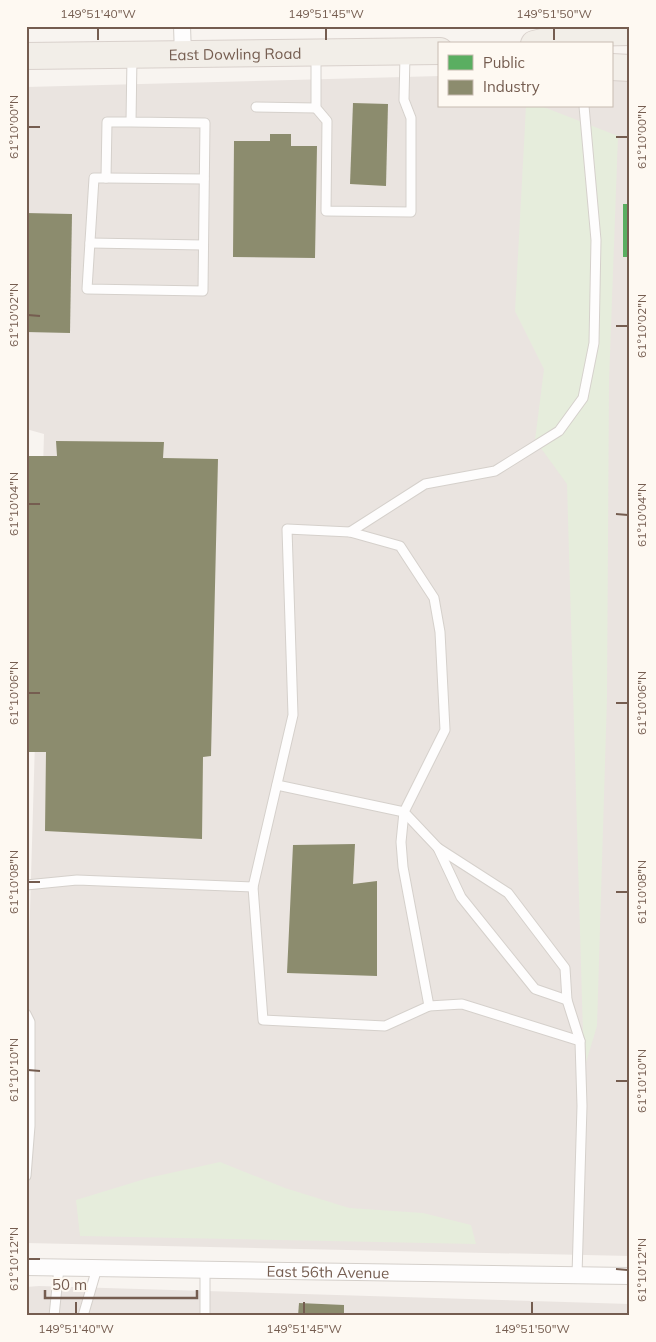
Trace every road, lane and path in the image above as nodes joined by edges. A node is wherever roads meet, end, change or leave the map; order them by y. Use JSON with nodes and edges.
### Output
{"nodes":[{"id":1,"x":182,"y":26,"type":"edge"},
{"id":2,"x":630,"y":32,"type":"edge"},
{"id":3,"x":542,"y":42,"type":"edge"},
{"id":4,"x":316,"y":52,"type":"junction"},
{"id":5,"x":405,"y":52,"type":"junction"},
{"id":6,"x":438,"y":52,"type":"edge"},
{"id":7,"x":132,"y":54,"type":"junction"},
{"id":8,"x":27,"y":55,"type":"edge"},
{"id":9,"x":182,"y":55,"type":"junction"},
{"id":10,"x":614,"y":67,"type":"edge"},
{"id":11,"x":630,"y":68,"type":"edge"},
{"id":12,"x":256,"y":107,"type":"dead end"},
{"id":13,"x":316,"y":108,"type":"junction"},
{"id":14,"x":584,"y":108,"type":"edge"},
{"id":15,"x":131,"y":122,"type":"junction"},
{"id":16,"x":106,"y":178,"type":"junction"},
{"id":17,"x":204,"y":179,"type":"junction"},
{"id":18,"x":90,"y":243,"type":"junction"},
{"id":19,"x":203,"y":245,"type":"junction"},
{"id":20,"x":350,"y":532,"type":"junction"},
{"id":21,"x":277,"y":785,"type":"junction"},
{"id":22,"x":404,"y":812,"type":"junction"},
{"id":23,"x":438,"y":848,"type":"junction"},
{"id":24,"x":26,"y":885,"type":"edge"},
{"id":25,"x":254,"y":887,"type":"junction"},
{"id":26,"x":567,"y":1000,"type":"junction"},
{"id":27,"x":429,"y":1006,"type":"junction"},
{"id":28,"x":26,"y":1014,"type":"edge"},
{"id":29,"x":580,"y":1041,"type":"junction"},
{"id":30,"x":26,"y":1176,"type":"edge"},
{"id":31,"x":26,"y":1267,"type":"edge"},
{"id":32,"x":59,"y":1268,"type":"junction"},
{"id":33,"x":97,"y":1268,"type":"junction"},
{"id":34,"x":205,"y":1270,"type":"junction"},
{"id":35,"x":577,"y":1275,"type":"junction"},
{"id":36,"x":630,"y":1276,"type":"edge"},
{"id":37,"x":54,"y":1316,"type":"edge"},
{"id":38,"x":83,"y":1316,"type":"edge"},
{"id":39,"x":204,"y":1316,"type":"edge"}],
"edges":[{"from":1,"to":9,"type":"street"},
{"from":2,"to":3,"type":"main road"},
{"from":4,"to":5,"type":"main road","name":"East Dowling Road"},
{"from":4,"to":9,"type":"main road","name":"East Dowling Road"},
{"from":4,"to":13,"type":"lane"},
{"from":5,"to":6,"type":"main road","name":"East Dowling Road"},
{"from":5,"to":13,"type":"lane"},
{"from":7,"to":8,"type":"main road","name":"East Dowling Road"},
{"from":7,"to":9,"type":"main road","name":"East Dowling Road"},
{"from":7,"to":15,"type":"lane"},
{"from":10,"to":11,"type":"main road"},
{"from":12,"to":13,"type":"lane"},
{"from":14,"to":20,"type":"lane"},
{"from":15,"to":16,"type":"lane"},
{"from":15,"to":17,"type":"lane"},
{"from":16,"to":17,"type":"lane"},
{"from":16,"to":18,"type":"lane"},
{"from":17,"to":19,"type":"lane"},
{"from":18,"to":19,"type":"lane"},
{"from":18,"to":19,"type":"lane"},
{"from":20,"to":21,"type":"lane"},
{"from":20,"to":22,"type":"lane"},
{"from":21,"to":22,"type":"lane"},
{"from":21,"to":25,"type":"lane"},
{"from":22,"to":23,"type":"lane"},
{"from":22,"to":27,"type":"lane"},
{"from":23,"to":26,"type":"lane"},
{"from":23,"to":26,"type":"lane"},
{"from":24,"to":25,"type":"lane"},
{"from":25,"to":27,"type":"lane"},
{"from":26,"to":29,"type":"lane"},
{"from":27,"to":29,"type":"lane"},
{"from":28,"to":30,"type":"lane"},
{"from":29,"to":35,"type":"lane"},
{"from":31,"to":32,"type":"street","name":"East 56th Avenue"},
{"from":32,"to":33,"type":"street","name":"East 56th Avenue"},
{"from":32,"to":37,"type":"lane"},
{"from":33,"to":34,"type":"street","name":"East 56th Avenue"},
{"from":33,"to":38,"type":"lane"},
{"from":34,"to":35,"type":"street","name":"East 56th Avenue"},
{"from":34,"to":39,"type":"lane"},
{"from":35,"to":36,"type":"street","name":"East 56th Avenue"}]}
